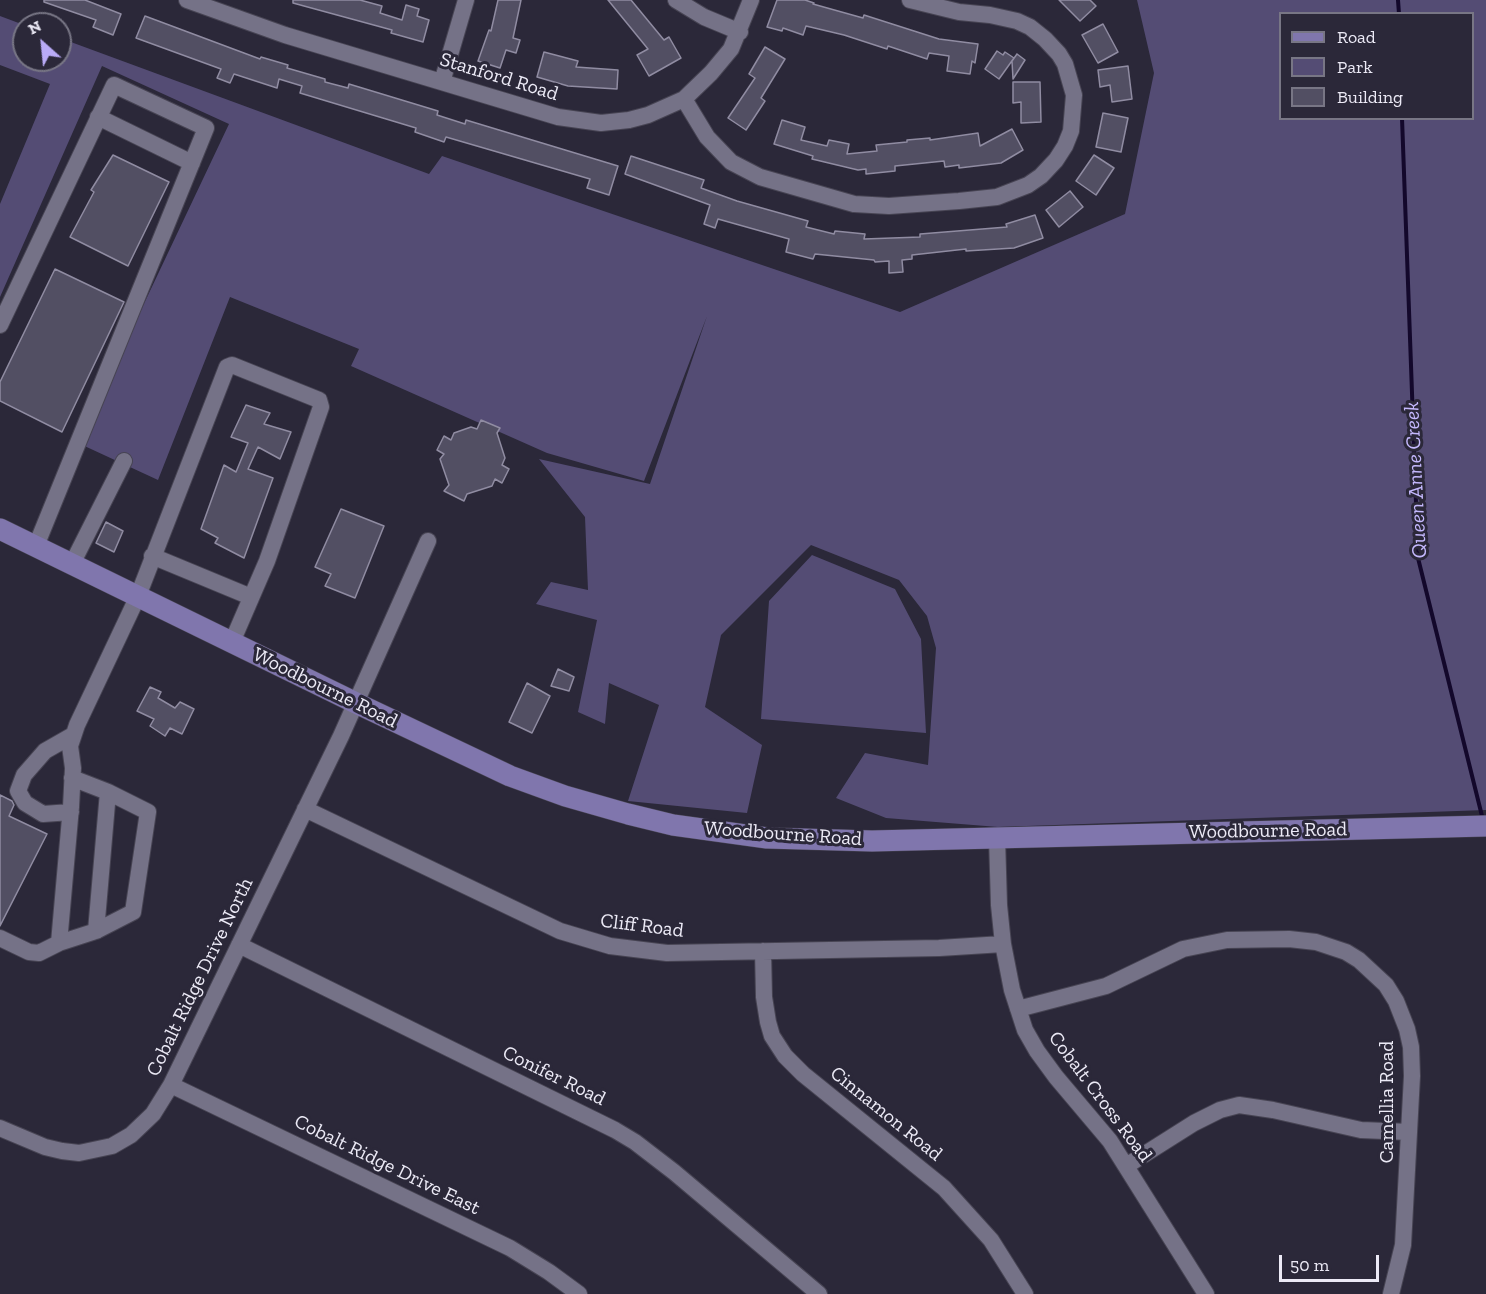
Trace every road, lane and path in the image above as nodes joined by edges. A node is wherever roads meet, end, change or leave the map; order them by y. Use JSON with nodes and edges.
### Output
{"nodes":[{"id":1,"x":187,"y":0,"type":"edge"},
{"id":2,"x":466,"y":0,"type":"edge"},
{"id":3,"x":676,"y":0,"type":"edge"},
{"id":4,"x":751,"y":0,"type":"edge"},
{"id":5,"x":910,"y":0,"type":"edge"},
{"id":6,"x":740,"y":32,"type":"junction"},
{"id":7,"x":442,"y":82,"type":"junction"},
{"id":8,"x":684,"y":99,"type":"junction"},
{"id":9,"x":98,"y":117,"type":"junction"},
{"id":10,"x":192,"y":163,"type":"junction"},
{"id":11,"x":0,"y":325,"type":"edge"},
{"id":12,"x":124,"y":461,"type":"dead end"},
{"id":13,"x":0,"y":529,"type":"edge"},
{"id":14,"x":428,"y":541,"type":"dead end"},
{"id":15,"x":36,"y":546,"type":"junction"},
{"id":16,"x":152,"y":556,"type":"junction"},
{"id":17,"x":72,"y":564,"type":"junction"},
{"id":18,"x":138,"y":596,"type":"junction"},
{"id":19,"x":251,"y":597,"type":"junction"},
{"id":20,"x":232,"y":642,"type":"junction"},
{"id":21,"x":356,"y":703,"type":"junction"},
{"id":22,"x":73,"y":735,"type":"junction"},
{"id":23,"x":72,"y":778,"type":"junction"},
{"id":24,"x":108,"y":792,"type":"junction"},
{"id":25,"x":306,"y":809,"type":"junction"},
{"id":26,"x":71,"y":812,"type":"junction"},
{"id":27,"x":1486,"y":826,"type":"edge"},
{"id":28,"x":997,"y":838,"type":"junction"},
{"id":29,"x":96,"y":932,"type":"junction"},
{"id":30,"x":0,"y":938,"type":"edge"},
{"id":31,"x":59,"y":943,"type":"junction"},
{"id":32,"x":1003,"y":944,"type":"junction"},
{"id":33,"x":239,"y":945,"type":"junction"},
{"id":34,"x":763,"y":951,"type":"junction"},
{"id":35,"x":1018,"y":1009,"type":"junction"},
{"id":36,"x":171,"y":1085,"type":"junction"},
{"id":37,"x":0,"y":1128,"type":"edge"},
{"id":38,"x":1409,"y":1132,"type":"junction"},
{"id":39,"x":1126,"y":1166,"type":"junction"},
{"id":40,"x":579,"y":1294,"type":"edge"},
{"id":41,"x":819,"y":1294,"type":"edge"},
{"id":42,"x":1025,"y":1294,"type":"edge"},
{"id":43,"x":1206,"y":1294,"type":"edge"},
{"id":44,"x":1391,"y":1294,"type":"edge"}],
"edges":[{"from":1,"to":7,"type":"street","name":"Stanford Road"},
{"from":2,"to":7,"type":"street"},
{"from":3,"to":6,"type":"street"},
{"from":4,"to":6,"type":"street","name":"Stanford Road"},
{"from":5,"to":8,"type":"street"},
{"from":6,"to":8,"type":"street","name":"Stanford Road"},
{"from":7,"to":8,"type":"street","name":"Stanford Road"},
{"from":9,"to":10,"type":"street"},
{"from":9,"to":10,"type":"street"},
{"from":9,"to":11,"type":"street"},
{"from":10,"to":15,"type":"street"},
{"from":12,"to":17,"type":"street"},
{"from":13,"to":15,"type":"main road","name":"Woodbourne Road"},
{"from":14,"to":21,"type":"street","name":"Cobalt Ridge Drive North"},
{"from":15,"to":17,"type":"main road","name":"Woodbourne Road"},
{"from":16,"to":18,"type":"street"},
{"from":16,"to":19,"type":"street"},
{"from":16,"to":19,"type":"street"},
{"from":17,"to":18,"type":"main road","name":"Woodbourne Road"},
{"from":18,"to":20,"type":"main road","name":"Woodbourne Road"},
{"from":18,"to":22,"type":"street"},
{"from":19,"to":20,"type":"street"},
{"from":20,"to":21,"type":"main road","name":"Woodbourne Road"},
{"from":21,"to":25,"type":"street","name":"Cobalt Ridge Drive North"},
{"from":21,"to":28,"type":"main road","name":"Woodbourne Road"},
{"from":22,"to":23,"type":"street"},
{"from":22,"to":26,"type":"street"},
{"from":23,"to":24,"type":"street"},
{"from":23,"to":26,"type":"street"},
{"from":24,"to":29,"type":"street"},
{"from":24,"to":29,"type":"street"},
{"from":25,"to":33,"type":"street","name":"Cobalt Ridge Drive North"},
{"from":25,"to":34,"type":"street","name":"Cliff Road"},
{"from":26,"to":31,"type":"street"},
{"from":27,"to":28,"type":"main road","name":"Woodbourne Road"},
{"from":28,"to":32,"type":"street","name":"Cobalt Cross Road"},
{"from":29,"to":31,"type":"street"},
{"from":30,"to":31,"type":"street"},
{"from":32,"to":34,"type":"street","name":"Cliff Road"},
{"from":32,"to":35,"type":"street","name":"Cobalt Cross Road"},
{"from":33,"to":36,"type":"street","name":"Cobalt Ridge Drive North"},
{"from":33,"to":41,"type":"street","name":"Conifer Road"},
{"from":34,"to":42,"type":"street","name":"Cinnamon Road"},
{"from":35,"to":38,"type":"street","name":"Camellia Road"},
{"from":35,"to":39,"type":"street","name":"Cobalt Cross Road"},
{"from":36,"to":37,"type":"street","name":"Cobalt Ridge Drive North"},
{"from":36,"to":40,"type":"street","name":"Cobalt Ridge Drive East"},
{"from":38,"to":39,"type":"street"},
{"from":38,"to":44,"type":"street","name":"Camellia Road"},
{"from":39,"to":43,"type":"street","name":"Cobalt Cross Road"}]}
